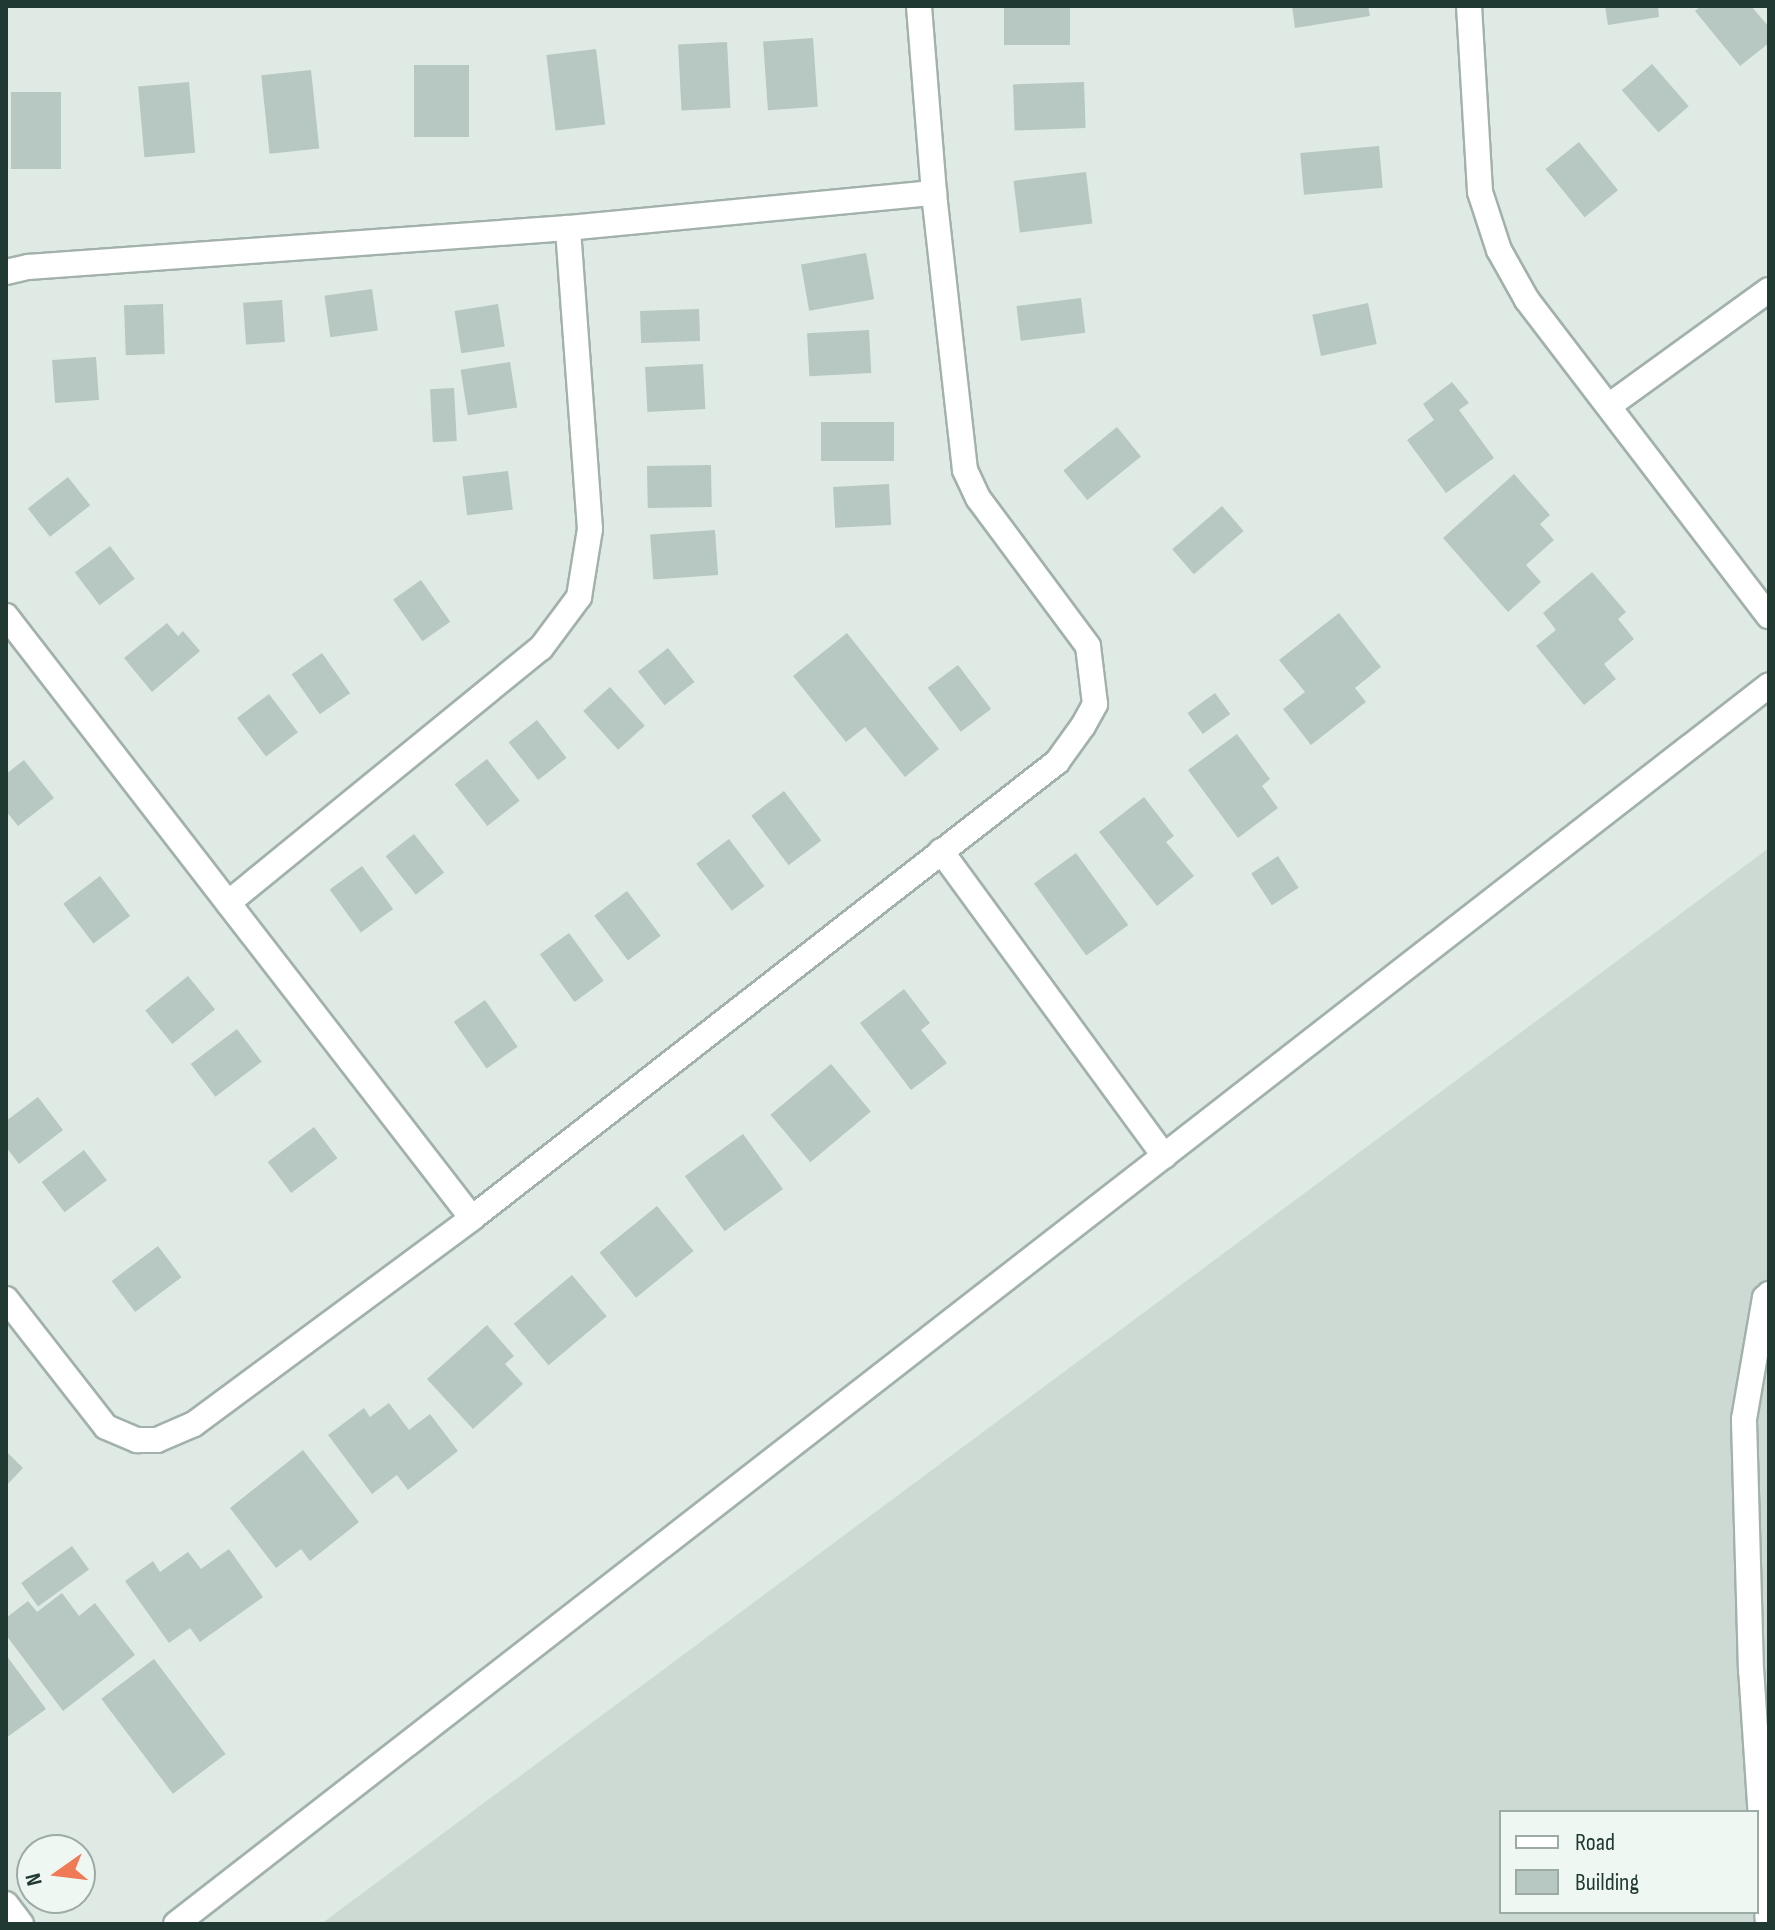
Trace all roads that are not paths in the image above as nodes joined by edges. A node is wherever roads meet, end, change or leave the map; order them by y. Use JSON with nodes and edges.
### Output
{"nodes":[{"id":1,"x":919,"y":6,"type":"edge"},
{"id":2,"x":1469,"y":6,"type":"edge"},
{"id":3,"x":934,"y":193,"type":"junction"},
{"id":4,"x":568,"y":228,"type":"junction"},
{"id":5,"x":6,"y":272,"type":"edge"},
{"id":6,"x":1769,"y":290,"type":"edge"},
{"id":7,"x":1610,"y":405,"type":"junction"},
{"id":8,"x":6,"y":616,"type":"edge"},
{"id":9,"x":1769,"y":616,"type":"edge"},
{"id":10,"x":1769,"y":685,"type":"edge"},
{"id":11,"x":941,"y":851,"type":"junction"},
{"id":12,"x":228,"y":903,"type":"junction"},
{"id":13,"x":1164,"y":1156,"type":"junction"},
{"id":14,"x":472,"y":1218,"type":"junction"},
{"id":15,"x":1769,"y":1294,"type":"edge"},
{"id":16,"x":6,"y":1299,"type":"edge"},
{"id":17,"x":6,"y":1904,"type":"edge"},
{"id":18,"x":21,"y":1924,"type":"edge"},
{"id":19,"x":176,"y":1924,"type":"edge"},
{"id":20,"x":1768,"y":1924,"type":"edge"}],
"edges":[{"from":1,"to":3,"type":"street"},
{"from":2,"to":7,"type":"street"},
{"from":3,"to":4,"type":"street"},
{"from":3,"to":11,"type":"street"},
{"from":4,"to":5,"type":"street"},
{"from":4,"to":12,"type":"street"},
{"from":6,"to":7,"type":"street"},
{"from":7,"to":9,"type":"street"},
{"from":8,"to":12,"type":"street"},
{"from":10,"to":13,"type":"street"},
{"from":11,"to":13,"type":"street"},
{"from":11,"to":14,"type":"street"},
{"from":12,"to":14,"type":"street"},
{"from":13,"to":19,"type":"street"},
{"from":14,"to":16,"type":"street"},
{"from":15,"to":20,"type":"street"},
{"from":17,"to":18,"type":"street"}]}
